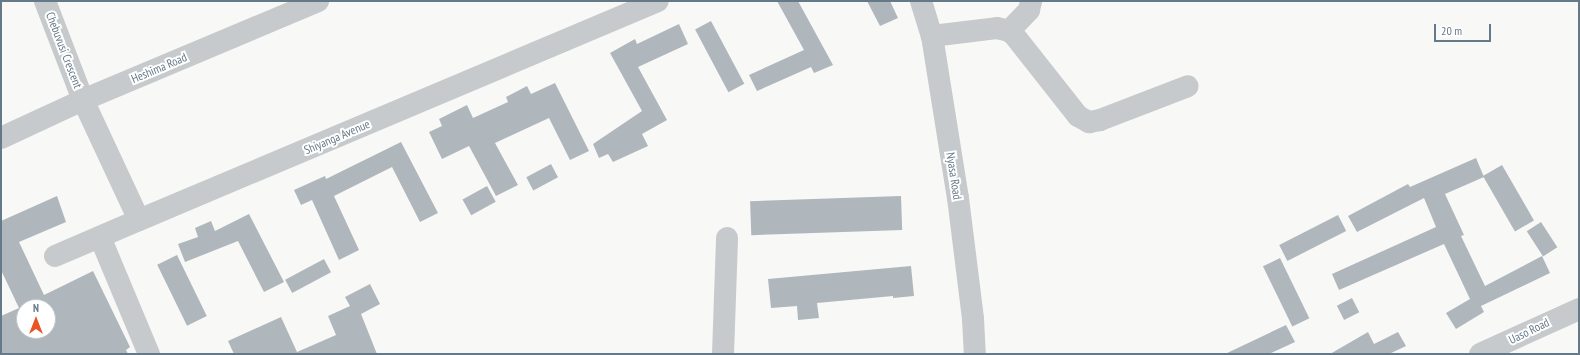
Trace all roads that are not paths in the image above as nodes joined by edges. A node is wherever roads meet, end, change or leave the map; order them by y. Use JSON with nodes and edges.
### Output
{"nodes":[{"id":1,"x":45,"y":1,"type":"edge"},
{"id":2,"x":318,"y":1,"type":"edge"},
{"id":3,"x":658,"y":1,"type":"edge"},
{"id":4,"x":921,"y":1,"type":"edge"},
{"id":5,"x":1031,"y":1,"type":"edge"},
{"id":6,"x":1008,"y":31,"type":"junction"},
{"id":7,"x":932,"y":36,"type":"junction"},
{"id":8,"x":1188,"y":86,"type":"dead end"},
{"id":9,"x":83,"y":100,"type":"junction"},
{"id":10,"x":1,"y":138,"type":"edge"},
{"id":11,"x":139,"y":220,"type":"junction"},
{"id":12,"x":100,"y":237,"type":"junction"},
{"id":13,"x":727,"y":238,"type":"dead end"},
{"id":14,"x":55,"y":256,"type":"dead end"},
{"id":15,"x":1579,"y":309,"type":"edge"},
{"id":16,"x":1488,"y":352,"type":"edge"},
{"id":17,"x":149,"y":354,"type":"edge"},
{"id":18,"x":723,"y":354,"type":"edge"},
{"id":19,"x":974,"y":354,"type":"edge"}],
"edges":[{"from":1,"to":9,"type":"street","name":"Chebuvusi Crescent"},
{"from":2,"to":9,"type":"street","name":"Heshima Road"},
{"from":3,"to":11,"type":"street","name":"Shiyanga Avenue"},
{"from":4,"to":7,"type":"street","name":"Nyasa Road"},
{"from":5,"to":6,"type":"street"},
{"from":6,"to":7,"type":"street"},
{"from":6,"to":8,"type":"street"},
{"from":7,"to":19,"type":"street","name":"Nyasa Road"},
{"from":9,"to":10,"type":"street","name":"Heshima Road"},
{"from":9,"to":11,"type":"street"},
{"from":11,"to":12,"type":"street","name":"Shiyanga Avenue"},
{"from":12,"to":14,"type":"street","name":"Shiyanga Avenue"},
{"from":12,"to":17,"type":"street"},
{"from":13,"to":18,"type":"street"},
{"from":15,"to":16,"type":"street","name":"Uaso Road"}]}
